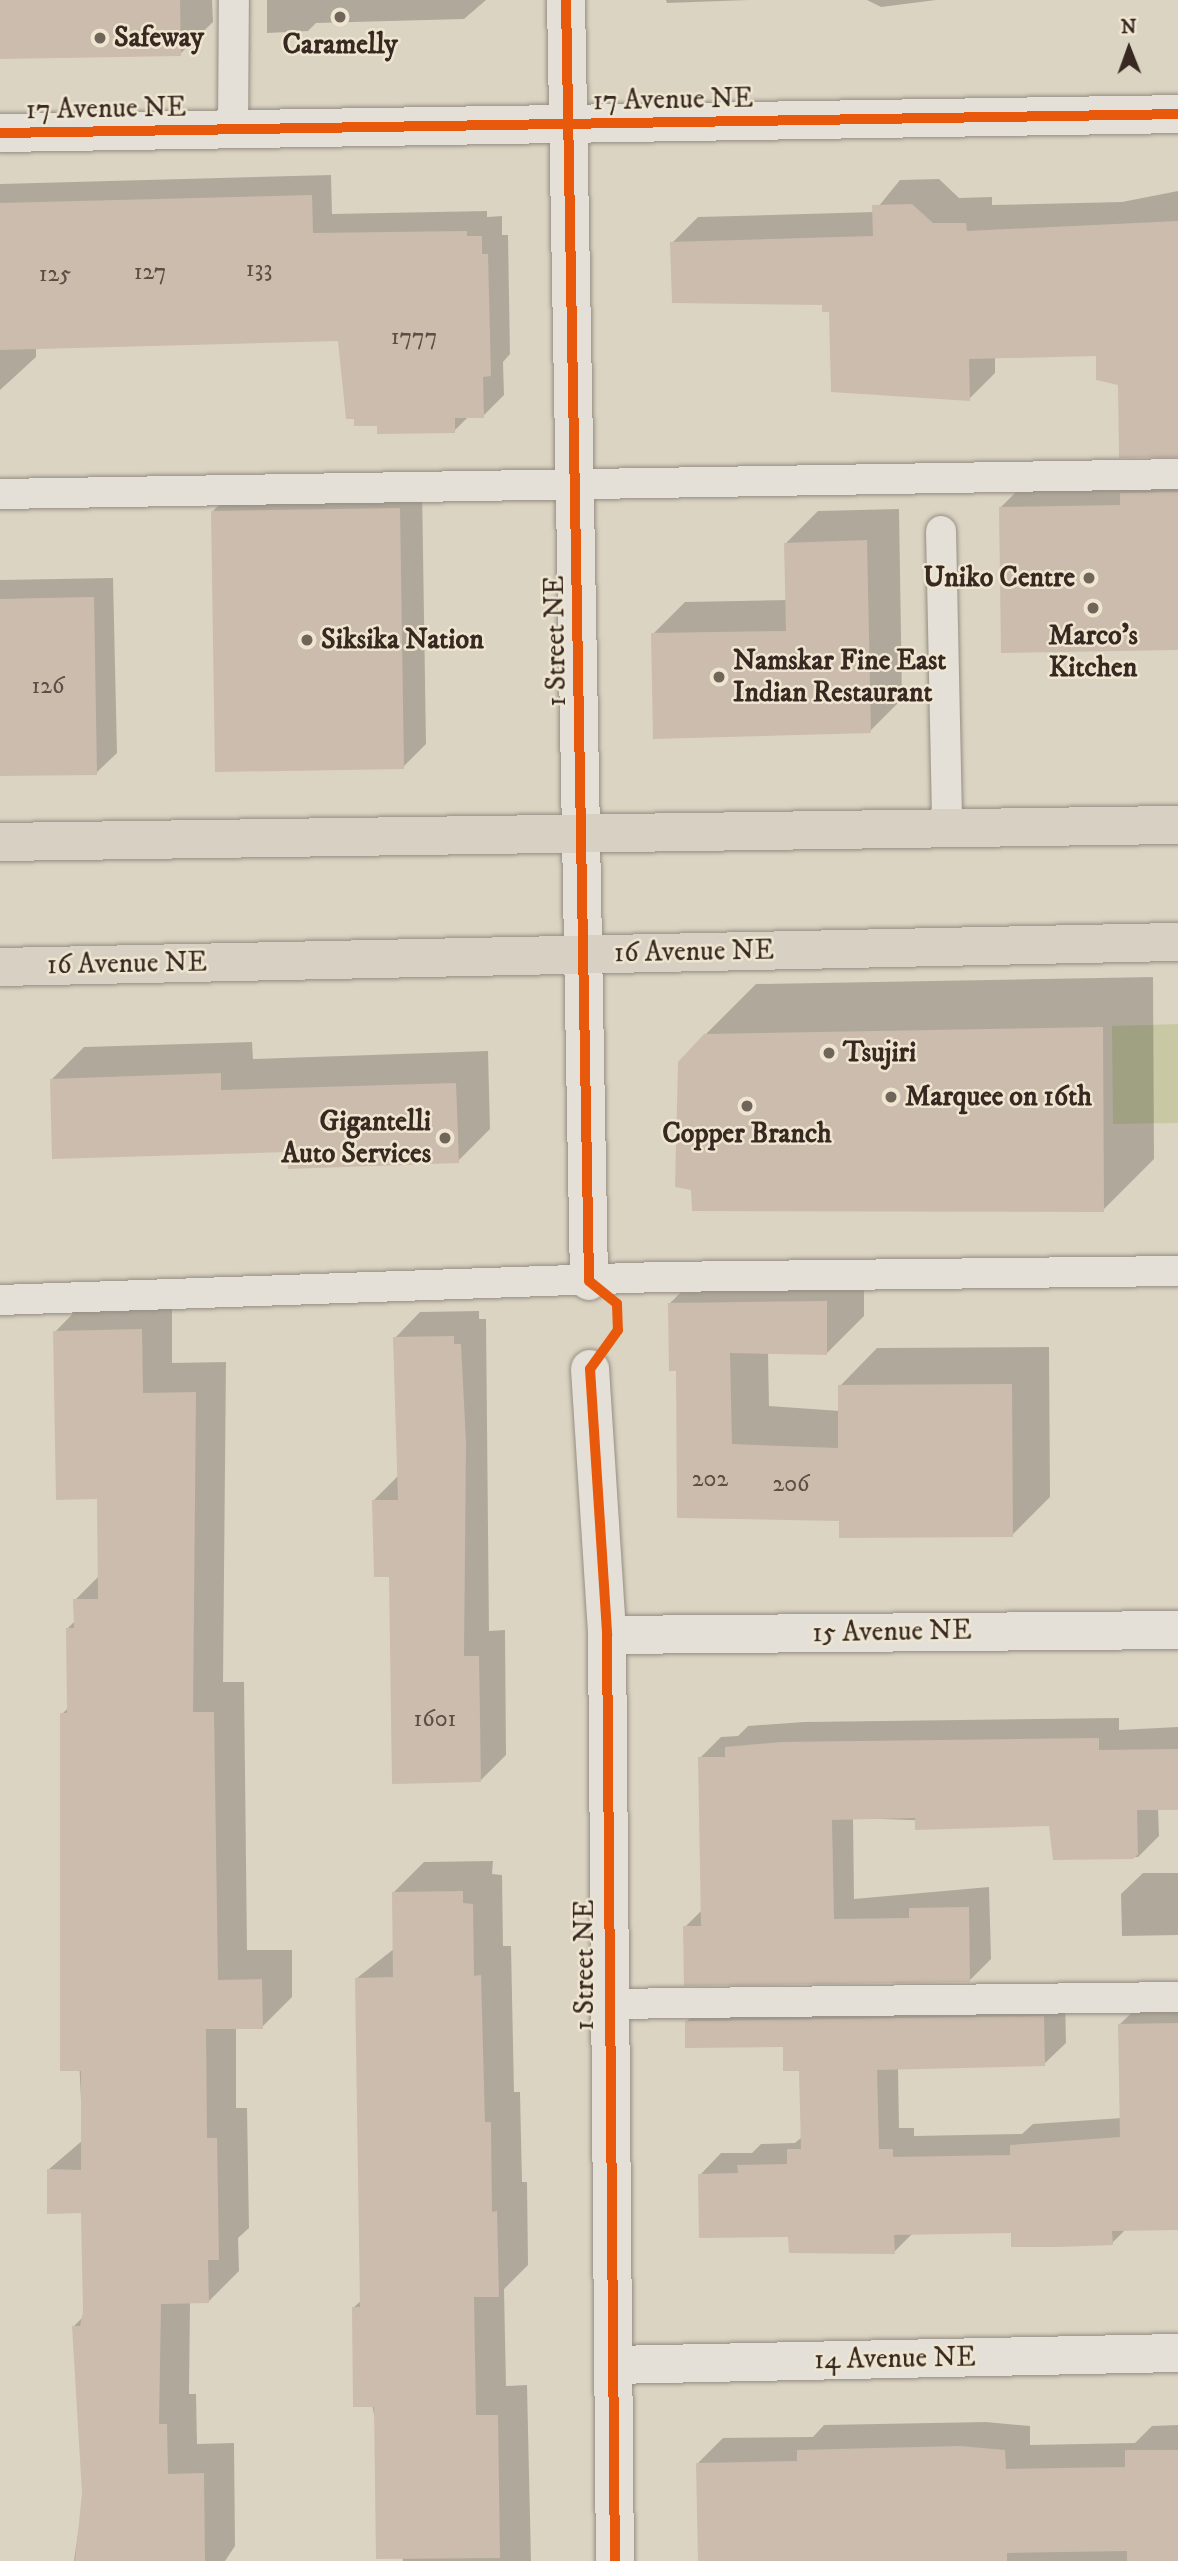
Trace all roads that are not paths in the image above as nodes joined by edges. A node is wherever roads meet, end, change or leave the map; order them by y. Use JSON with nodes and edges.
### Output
{"nodes":[{"id":1,"x":234,"y":0,"type":"edge"},
{"id":2,"x":566,"y":0,"type":"edge"},
{"id":3,"x":1178,"y":114,"type":"edge"},
{"id":4,"x":568,"y":124,"type":"junction"},
{"id":5,"x":233,"y":129,"type":"junction"},
{"id":6,"x":0,"y":134,"type":"edge"},
{"id":7,"x":1178,"y":474,"type":"edge"},
{"id":8,"x":576,"y":484,"type":"junction"},
{"id":9,"x":0,"y":495,"type":"edge"},
{"id":10,"x":942,"y":531,"type":"dead end"},
{"id":11,"x":1178,"y":825,"type":"edge"},
{"id":12,"x":947,"y":829,"type":"junction"},
{"id":13,"x":582,"y":835,"type":"junction"},
{"id":14,"x":0,"y":842,"type":"edge"},
{"id":15,"x":1178,"y":943,"type":"edge"},
{"id":16,"x":582,"y":954,"type":"junction"},
{"id":17,"x":0,"y":967,"type":"edge"},
{"id":18,"x":1178,"y":1271,"type":"edge"},
{"id":19,"x":589,"y":1281,"type":"junction"},
{"id":20,"x":0,"y":1300,"type":"edge"},
{"id":21,"x":590,"y":1369,"type":"dead end"},
{"id":22,"x":1178,"y":1630,"type":"edge"},
{"id":23,"x":607,"y":1635,"type":"junction"},
{"id":24,"x":1178,"y":1997,"type":"edge"},
{"id":25,"x":608,"y":2004,"type":"junction"},
{"id":26,"x":1178,"y":2353,"type":"edge"},
{"id":27,"x":613,"y":2365,"type":"junction"},
{"id":28,"x":615,"y":2561,"type":"edge"}],
"edges":[{"from":1,"to":5,"type":"lane"},
{"from":2,"to":4,"type":"street","name":"1 Street NE"},
{"from":3,"to":4,"type":"street","name":"17 Avenue NE"},
{"from":4,"to":5,"type":"street","name":"17 Avenue NE"},
{"from":4,"to":8,"type":"street","name":"1 Street NE"},
{"from":5,"to":6,"type":"street","name":"17 Avenue NE"},
{"from":7,"to":8,"type":"lane"},
{"from":8,"to":9,"type":"lane"},
{"from":8,"to":13,"type":"street","name":"1 Street NE"},
{"from":10,"to":12,"type":"lane"},
{"from":11,"to":12,"type":"highway"},
{"from":12,"to":13,"type":"highway"},
{"from":13,"to":14,"type":"highway"},
{"from":13,"to":16,"type":"street","name":"1 Street NE"},
{"from":15,"to":16,"type":"highway","name":"16 Avenue NE"},
{"from":16,"to":17,"type":"highway","name":"16 Avenue NE"},
{"from":16,"to":19,"type":"street","name":"1 Street NE"},
{"from":18,"to":19,"type":"lane"},
{"from":19,"to":20,"type":"lane"},
{"from":21,"to":23,"type":"street","name":"1 Street NE"},
{"from":22,"to":23,"type":"street","name":"15 Avenue NE"},
{"from":23,"to":25,"type":"street","name":"1 Street NE"},
{"from":24,"to":25,"type":"lane"},
{"from":25,"to":27,"type":"street","name":"1 Street NE"},
{"from":26,"to":27,"type":"street","name":"14 Avenue NE"},
{"from":27,"to":28,"type":"street","name":"1 Street NE"}]}
